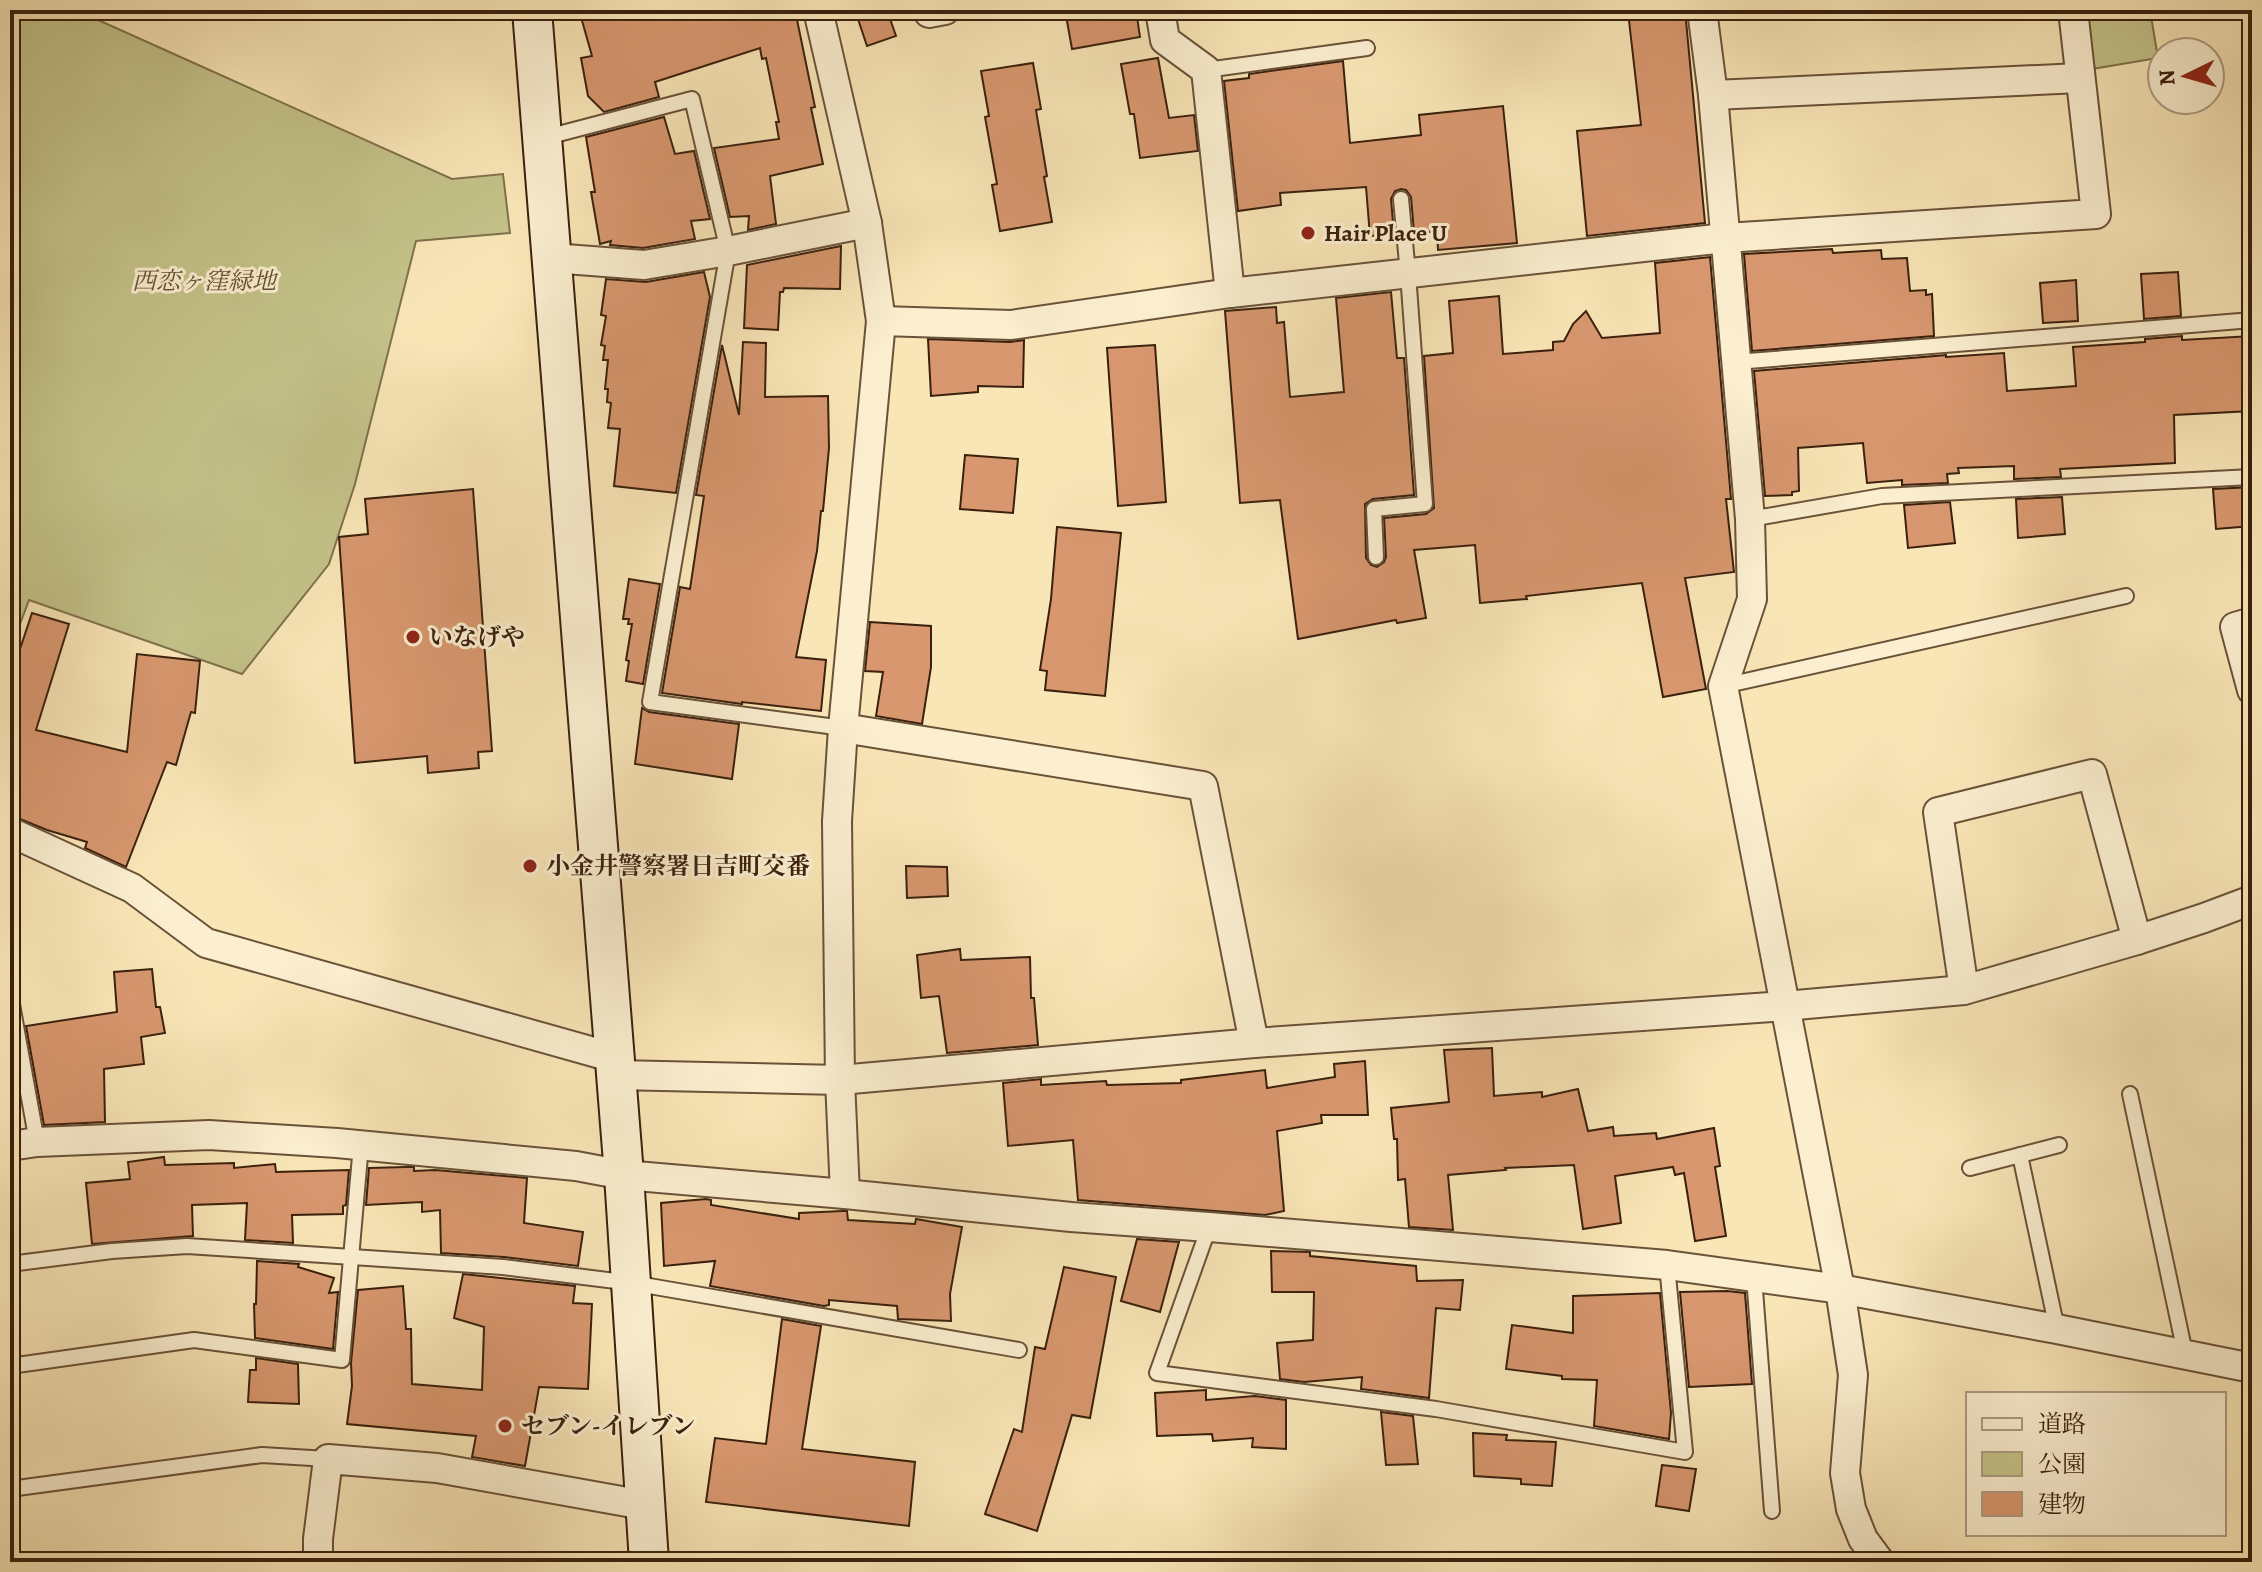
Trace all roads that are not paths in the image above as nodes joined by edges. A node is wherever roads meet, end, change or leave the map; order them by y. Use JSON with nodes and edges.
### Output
{"nodes":[{"id":1,"x":532,"y":10,"type":"edge"},
{"id":2,"x":818,"y":10,"type":"edge"},
{"id":3,"x":1160,"y":10,"type":"edge"},
{"id":4,"x":1702,"y":10,"type":"edge"},
{"id":5,"x":2073,"y":10,"type":"edge"},
{"id":6,"x":1367,"y":48,"type":"dead end"},
{"id":7,"x":1206,"y":70,"type":"junction"},
{"id":8,"x":2080,"y":78,"type":"junction"},
{"id":9,"x":1713,"y":95,"type":"junction"},
{"id":10,"x":542,"y":138,"type":"junction"},
{"id":11,"x":1401,"y":199,"type":"dead end"},
{"id":12,"x":867,"y":223,"type":"junction"},
{"id":13,"x":1725,"y":238,"type":"junction"},
{"id":14,"x":728,"y":251,"type":"junction"},
{"id":15,"x":552,"y":258,"type":"junction"},
{"id":16,"x":1408,"y":274,"type":"junction"},
{"id":17,"x":1230,"y":293,"type":"junction"},
{"id":18,"x":2252,"y":320,"type":"edge"},
{"id":19,"x":881,"y":321,"type":"junction"},
{"id":20,"x":1736,"y":362,"type":"junction"},
{"id":21,"x":2252,"y":477,"type":"edge"},
{"id":22,"x":1750,"y":519,"type":"junction"},
{"id":23,"x":1376,"y":557,"type":"dead end"},
{"id":24,"x":2126,"y":596,"type":"dead end"},
{"id":25,"x":2252,"y":622,"type":"edge"},
{"id":26,"x":1723,"y":686,"type":"junction"},
{"id":27,"x":2252,"y":690,"type":"edge"},
{"id":28,"x":843,"y":728,"type":"junction"},
{"id":29,"x":10,"y":832,"type":"edge"},
{"id":30,"x":2252,"y":900,"type":"edge"},
{"id":31,"x":2137,"y":940,"type":"junction"},
{"id":32,"x":1964,"y":990,"type":"junction"},
{"id":33,"x":10,"y":993,"type":"edge"},
{"id":34,"x":1785,"y":1006,"type":"junction"},
{"id":35,"x":1254,"y":1043,"type":"junction"},
{"id":36,"x":615,"y":1067,"type":"junction"},
{"id":37,"x":840,"y":1080,"type":"junction"},
{"id":38,"x":2130,"y":1094,"type":"dead end"},
{"id":39,"x":23,"y":1144,"type":"edge"},
{"id":40,"x":361,"y":1145,"type":"junction"},
{"id":41,"x":2059,"y":1145,"type":"dead end"},
{"id":42,"x":2020,"y":1155,"type":"junction"},
{"id":43,"x":1970,"y":1168,"type":"dead end"},
{"id":44,"x":624,"y":1175,"type":"junction"},
{"id":45,"x":845,"y":1194,"type":"junction"},
{"id":46,"x":1209,"y":1227,"type":"junction"},
{"id":47,"x":351,"y":1257,"type":"junction"},
{"id":48,"x":10,"y":1264,"type":"edge"},
{"id":49,"x":1667,"y":1265,"type":"junction"},
{"id":50,"x":1754,"y":1277,"type":"junction"},
{"id":51,"x":632,"y":1283,"type":"junction"},
{"id":52,"x":1840,"y":1289,"type":"junction"},
{"id":53,"x":2057,"y":1329,"type":"junction"},
{"id":54,"x":1019,"y":1350,"type":"dead end"},
{"id":55,"x":2185,"y":1353,"type":"junction"},
{"id":56,"x":10,"y":1366,"type":"edge"},
{"id":57,"x":2252,"y":1368,"type":"edge"},
{"id":58,"x":328,"y":1459,"type":"junction"},
{"id":59,"x":10,"y":1489,"type":"edge"},
{"id":60,"x":644,"y":1505,"type":"junction"},
{"id":61,"x":1772,"y":1511,"type":"dead end"},
{"id":62,"x":318,"y":1562,"type":"edge"},
{"id":63,"x":649,"y":1562,"type":"edge"},
{"id":64,"x":1880,"y":1562,"type":"edge"}],
"edges":[{"from":1,"to":10,"type":"street"},
{"from":2,"to":12,"type":"street"},
{"from":3,"to":7,"type":"street"},
{"from":4,"to":9,"type":"street"},
{"from":5,"to":8,"type":"street"},
{"from":6,"to":7,"type":"lane"},
{"from":7,"to":17,"type":"street"},
{"from":8,"to":9,"type":"street"},
{"from":8,"to":13,"type":"street"},
{"from":9,"to":13,"type":"street"},
{"from":10,"to":14,"type":"lane"},
{"from":10,"to":15,"type":"street"},
{"from":11,"to":16,"type":"lane"},
{"from":12,"to":14,"type":"street"},
{"from":12,"to":19,"type":"street"},
{"from":13,"to":16,"type":"street"},
{"from":13,"to":20,"type":"street"},
{"from":14,"to":15,"type":"street"},
{"from":14,"to":28,"type":"lane"},
{"from":15,"to":36,"type":"street"},
{"from":16,"to":17,"type":"street"},
{"from":16,"to":23,"type":"lane"},
{"from":17,"to":19,"type":"street"},
{"from":18,"to":20,"type":"lane"},
{"from":19,"to":28,"type":"street"},
{"from":20,"to":22,"type":"street"},
{"from":21,"to":22,"type":"lane"},
{"from":22,"to":26,"type":"street"},
{"from":24,"to":26,"type":"lane"},
{"from":25,"to":27,"type":"street"},
{"from":26,"to":34,"type":"street"},
{"from":28,"to":35,"type":"street"},
{"from":28,"to":37,"type":"street"},
{"from":29,"to":36,"type":"street"},
{"from":30,"to":31,"type":"street"},
{"from":31,"to":32,"type":"street"},
{"from":31,"to":32,"type":"street"},
{"from":32,"to":34,"type":"street"},
{"from":33,"to":39,"type":"lane"},
{"from":34,"to":35,"type":"street"},
{"from":34,"to":52,"type":"street"},
{"from":35,"to":37,"type":"street"},
{"from":36,"to":37,"type":"street"},
{"from":36,"to":44,"type":"street"},
{"from":37,"to":45,"type":"street"},
{"from":38,"to":55,"type":"lane"},
{"from":39,"to":40,"type":"street"},
{"from":40,"to":44,"type":"street"},
{"from":40,"to":47,"type":"lane"},
{"from":41,"to":42,"type":"lane"},
{"from":42,"to":43,"type":"lane"},
{"from":42,"to":53,"type":"lane"},
{"from":44,"to":45,"type":"street"},
{"from":44,"to":51,"type":"street"},
{"from":45,"to":46,"type":"street"},
{"from":46,"to":49,"type":"street"},
{"from":46,"to":49,"type":"lane"},
{"from":47,"to":48,"type":"lane"},
{"from":47,"to":51,"type":"lane"},
{"from":47,"to":56,"type":"lane"},
{"from":49,"to":50,"type":"street"},
{"from":50,"to":52,"type":"street"},
{"from":50,"to":61,"type":"lane"},
{"from":51,"to":54,"type":"lane"},
{"from":51,"to":60,"type":"street"},
{"from":52,"to":53,"type":"street"},
{"from":52,"to":64,"type":"street"},
{"from":53,"to":55,"type":"street"},
{"from":55,"to":57,"type":"street"},
{"from":58,"to":59,"type":"lane"},
{"from":58,"to":60,"type":"street"},
{"from":58,"to":62,"type":"street"},
{"from":60,"to":63,"type":"street"}]}
